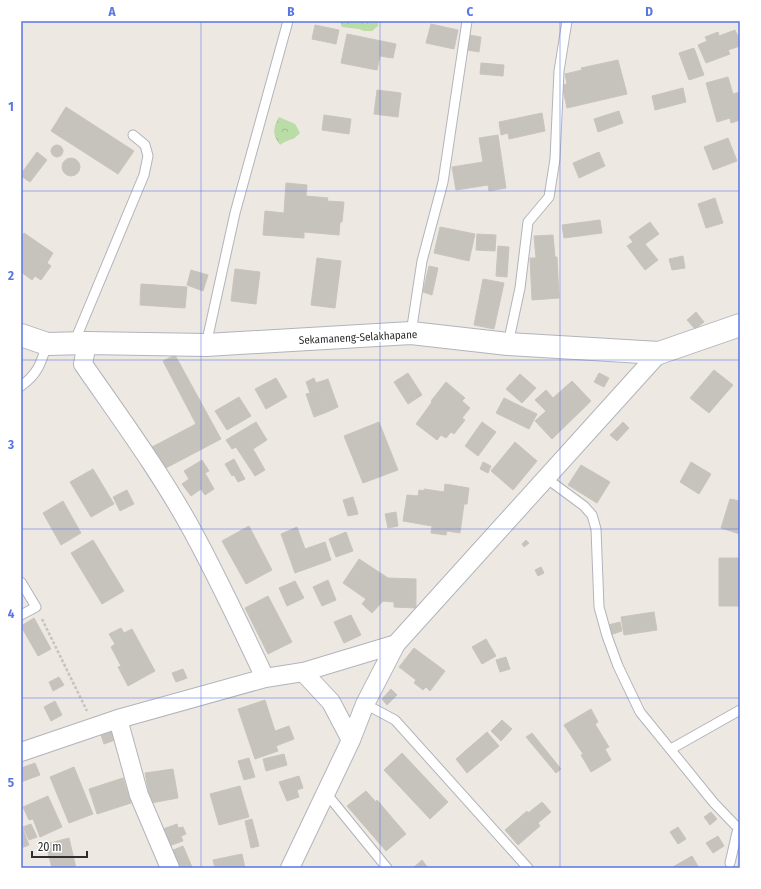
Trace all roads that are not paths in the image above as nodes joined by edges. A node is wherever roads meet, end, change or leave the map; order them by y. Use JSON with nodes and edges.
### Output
{"nodes":[{"id":1,"x":288,"y":21,"type":"edge"},
{"id":2,"x":467,"y":21,"type":"edge"},
{"id":3,"x":567,"y":21,"type":"edge"},
{"id":4,"x":133,"y":135,"type":"dead end"},
{"id":5,"x":740,"y":325,"type":"edge"},
{"id":6,"x":411,"y":333,"type":"junction"},
{"id":7,"x":21,"y":336,"type":"edge"},
{"id":8,"x":80,"y":343,"type":"junction"},
{"id":9,"x":46,"y":344,"type":"junction"},
{"id":10,"x":508,"y":344,"type":"junction"},
{"id":11,"x":206,"y":345,"type":"junction"},
{"id":12,"x":659,"y":353,"type":"junction"},
{"id":13,"x":21,"y":386,"type":"edge"},
{"id":14,"x":546,"y":478,"type":"junction"},
{"id":15,"x":21,"y":582,"type":"edge"},
{"id":16,"x":21,"y":616,"type":"edge"},
{"id":17,"x":396,"y":644,"type":"junction"},
{"id":18,"x":303,"y":672,"type":"junction"},
{"id":19,"x":266,"y":678,"type":"junction"},
{"id":20,"x":365,"y":704,"type":"junction"},
{"id":21,"x":740,"y":710,"type":"edge"},
{"id":22,"x":118,"y":719,"type":"junction"},
{"id":23,"x":351,"y":740,"type":"junction"},
{"id":24,"x":671,"y":749,"type":"junction"},
{"id":25,"x":21,"y":752,"type":"edge"},
{"id":26,"x":326,"y":793,"type":"junction"},
{"id":27,"x":730,"y":863,"type":"dead end"},
{"id":28,"x":170,"y":868,"type":"edge"},
{"id":29,"x":290,"y":868,"type":"edge"},
{"id":30,"x":387,"y":868,"type":"edge"},
{"id":31,"x":528,"y":868,"type":"edge"}],
"edges":[{"from":1,"to":11,"type":"lane"},
{"from":2,"to":6,"type":"lane"},
{"from":3,"to":10,"type":"lane"},
{"from":4,"to":8,"type":"lane"},
{"from":5,"to":12,"type":"street","name":"Sekamaneng-Selakhapane"},
{"from":6,"to":10,"type":"street","name":"Sekamaneng-Selakhapane"},
{"from":6,"to":11,"type":"street","name":"Sekamaneng-Selakhapane"},
{"from":7,"to":9,"type":"street","name":"Sekamaneng-Selakhapane"},
{"from":8,"to":9,"type":"street","name":"Sekamaneng-Selakhapane"},
{"from":8,"to":11,"type":"street","name":"Sekamaneng-Selakhapane"},
{"from":8,"to":19,"type":"street"},
{"from":9,"to":13,"type":"lane"},
{"from":10,"to":12,"type":"street","name":"Sekamaneng-Selakhapane"},
{"from":12,"to":14,"type":"street"},
{"from":14,"to":17,"type":"street"},
{"from":14,"to":24,"type":"lane"},
{"from":15,"to":16,"type":"lane"},
{"from":17,"to":18,"type":"street"},
{"from":17,"to":20,"type":"street"},
{"from":18,"to":19,"type":"street"},
{"from":18,"to":23,"type":"street"},
{"from":19,"to":22,"type":"street"},
{"from":20,"to":23,"type":"street"},
{"from":20,"to":31,"type":"lane"},
{"from":21,"to":24,"type":"lane"},
{"from":22,"to":25,"type":"street"},
{"from":22,"to":28,"type":"street"},
{"from":23,"to":26,"type":"street"},
{"from":24,"to":27,"type":"lane"},
{"from":26,"to":29,"type":"street"},
{"from":26,"to":30,"type":"lane"}]}
